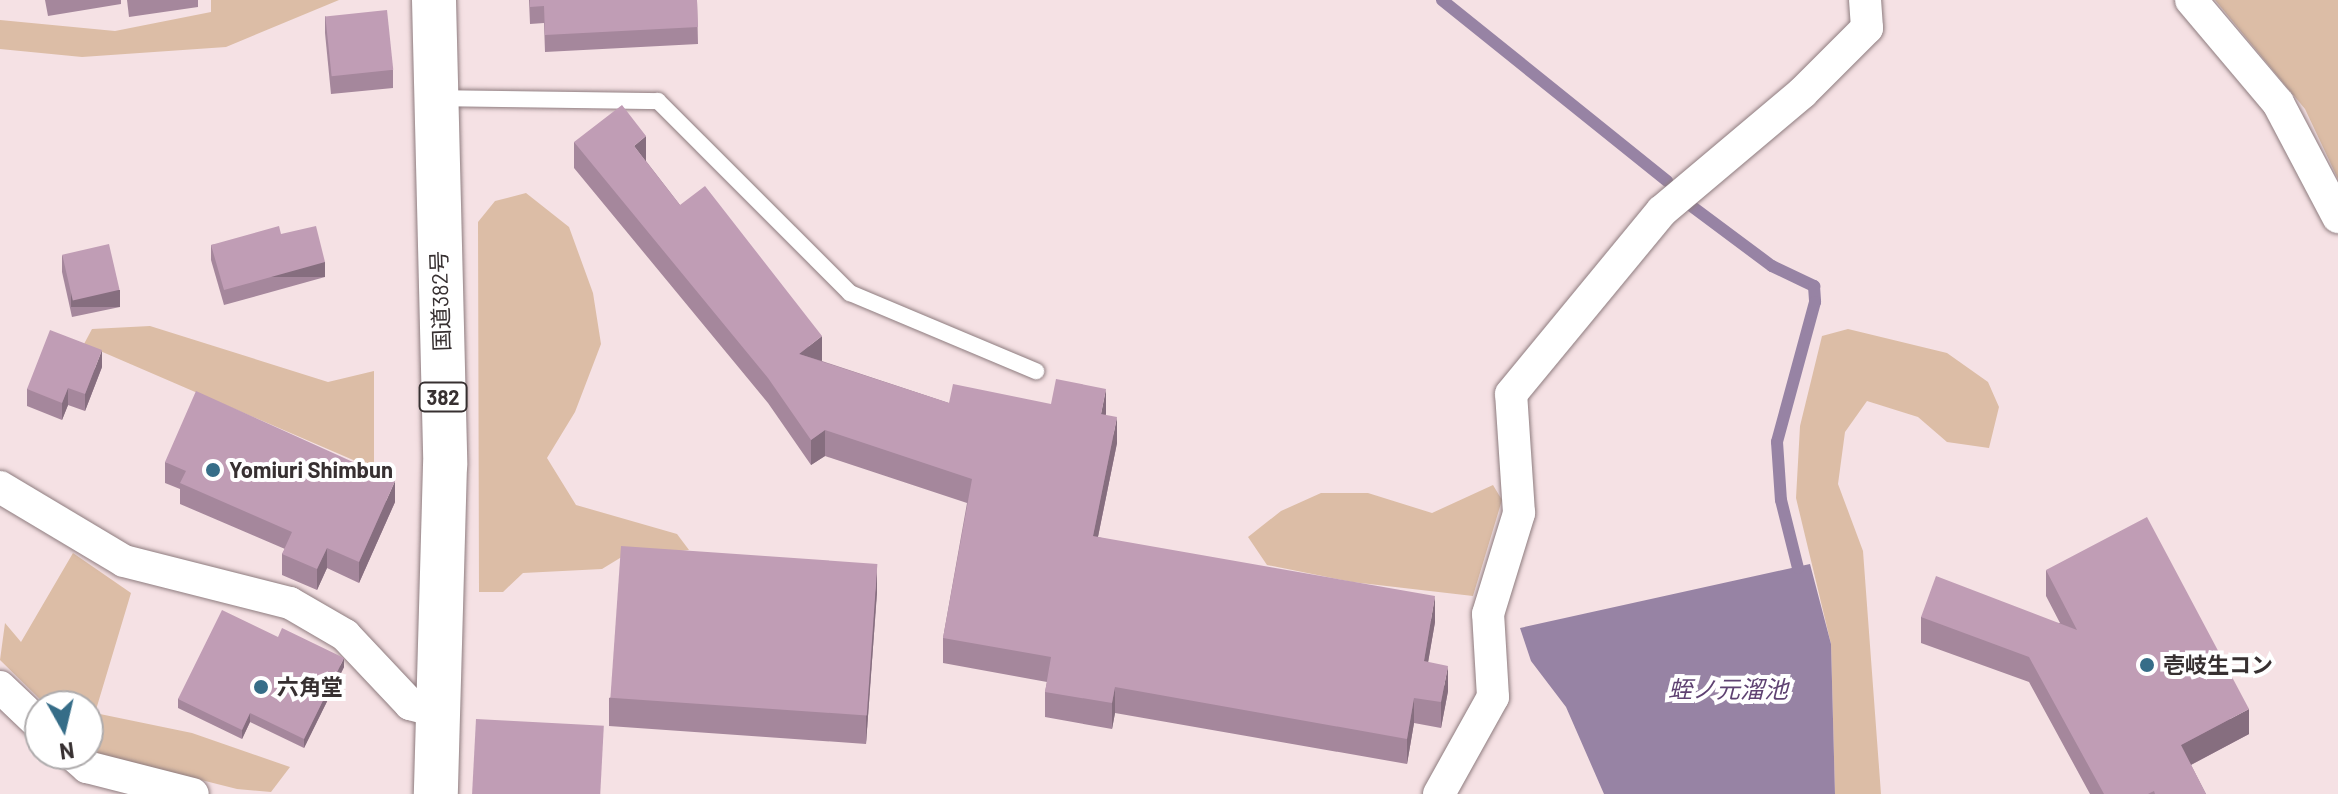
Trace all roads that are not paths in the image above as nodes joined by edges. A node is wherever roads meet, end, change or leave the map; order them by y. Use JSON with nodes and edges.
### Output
{"nodes":[{"id":1,"x":434,"y":0,"type":"edge"},
{"id":2,"x":1865,"y":0,"type":"edge"},
{"id":3,"x":2191,"y":0,"type":"edge"},
{"id":4,"x":437,"y":98,"type":"junction"},
{"id":5,"x":2338,"y":217,"type":"edge"},
{"id":6,"x":1036,"y":371,"type":"dead end"},
{"id":7,"x":0,"y":487,"type":"edge"},
{"id":8,"x":0,"y":687,"type":"edge"},
{"id":9,"x":24,"y":710,"type":"edge"},
{"id":10,"x":440,"y":712,"type":"junction"},
{"id":11,"x":99,"y":770,"type":"edge"},
{"id":12,"x":193,"y":794,"type":"edge"},
{"id":13,"x":436,"y":794,"type":"edge"},
{"id":14,"x":1439,"y":794,"type":"edge"}],
"edges":[{"from":1,"to":4,"type":"highway","name":"国道382号","number":"382"},
{"from":2,"to":14,"type":"street"},
{"from":3,"to":5,"type":"street"},
{"from":4,"to":6,"type":"lane"},
{"from":4,"to":10,"type":"highway","name":"国道382号","number":"382"},
{"from":7,"to":10,"type":"street"},
{"from":8,"to":9,"type":"street"},
{"from":10,"to":13,"type":"highway","name":"国道382号","number":"382"},
{"from":11,"to":12,"type":"street"}]}
